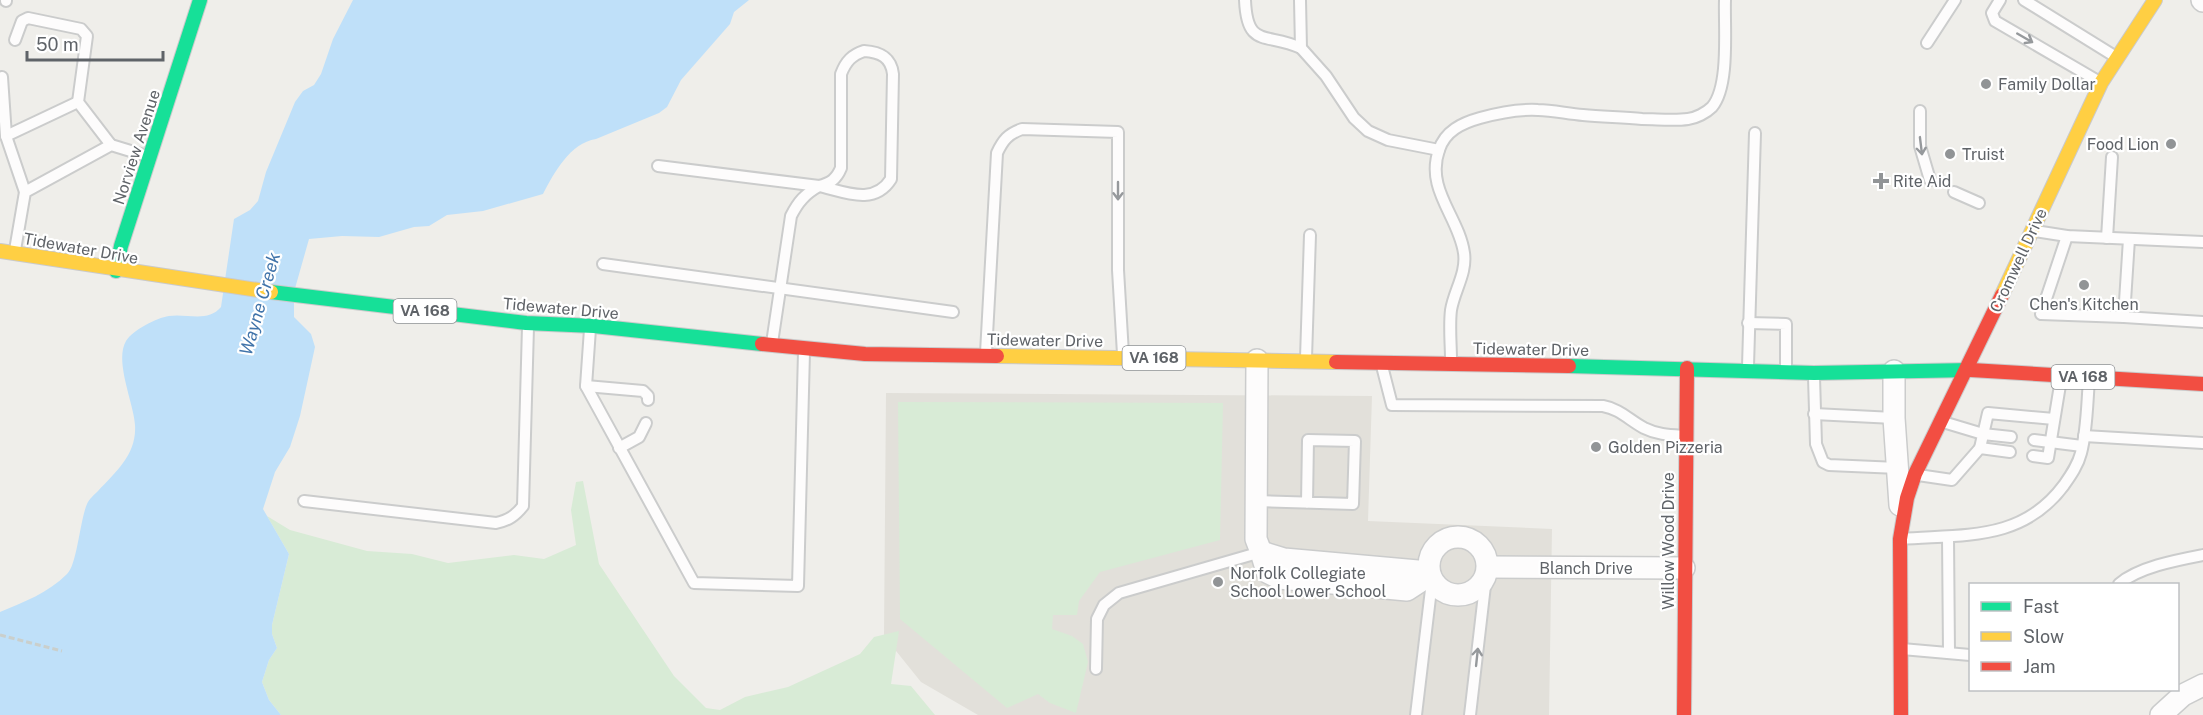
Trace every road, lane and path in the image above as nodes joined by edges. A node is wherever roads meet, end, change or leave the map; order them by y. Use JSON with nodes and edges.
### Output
{"nodes":[{"id":1,"x":200,"y":0,"type":"edge"},
{"id":2,"x":1245,"y":0,"type":"edge"},
{"id":3,"x":1300,"y":0,"type":"edge"},
{"id":4,"x":1725,"y":0,"type":"edge"},
{"id":5,"x":1955,"y":0,"type":"edge"},
{"id":6,"x":2000,"y":0,"type":"edge"},
{"id":7,"x":2024,"y":0,"type":"edge"},
{"id":8,"x":2155,"y":0,"type":"edge"},
{"id":9,"x":15,"y":39,"type":"dead end"},
{"id":10,"x":1927,"y":43,"type":"dead end"},
{"id":11,"x":1301,"y":48,"type":"junction"},
{"id":12,"x":2116,"y":57,"type":"junction"},
{"id":13,"x":2,"y":77,"type":"dead end"},
{"id":14,"x":2101,"y":83,"type":"junction"},
{"id":15,"x":78,"y":102,"type":"junction"},
{"id":16,"x":1920,"y":111,"type":"dead end"},
{"id":17,"x":30,"y":125,"type":"junction"},
{"id":18,"x":1755,"y":134,"type":"dead end"},
{"id":19,"x":6,"y":136,"type":"junction"},
{"id":20,"x":35,"y":136,"type":"dead end"},
{"id":21,"x":111,"y":145,"type":"junction"},
{"id":22,"x":1439,"y":150,"type":"junction"},
{"id":23,"x":150,"y":157,"type":"junction"},
{"id":24,"x":2112,"y":157,"type":"dead end"},
{"id":25,"x":658,"y":166,"type":"dead end"},
{"id":26,"x":1930,"y":180,"type":"dead end"},
{"id":27,"x":819,"y":186,"type":"junction"},
{"id":28,"x":26,"y":192,"type":"junction"},
{"id":29,"x":1954,"y":192,"type":"dead end"},
{"id":30,"x":1978,"y":203,"type":"dead end"},
{"id":31,"x":2032,"y":231,"type":"junction"},
{"id":32,"x":1310,"y":235,"type":"dead end"},
{"id":33,"x":2067,"y":236,"type":"junction"},
{"id":34,"x":2107,"y":238,"type":"junction"},
{"id":35,"x":2129,"y":239,"type":"junction"},
{"id":36,"x":2203,"y":242,"type":"edge"},
{"id":37,"x":0,"y":250,"type":"edge"},
{"id":38,"x":15,"y":253,"type":"junction"},
{"id":39,"x":603,"y":264,"type":"dead end"},
{"id":40,"x":116,"y":271,"type":"junction"},
{"id":41,"x":781,"y":289,"type":"junction"},
{"id":42,"x":953,"y":312,"type":"dead end"},
{"id":43,"x":2124,"y":317,"type":"junction"},
{"id":44,"x":2203,"y":322,"type":"edge"},
{"id":45,"x":528,"y":323,"type":"junction"},
{"id":46,"x":1748,"y":323,"type":"junction"},
{"id":47,"x":590,"y":326,"type":"junction"},
{"id":48,"x":771,"y":346,"type":"junction"},
{"id":49,"x":804,"y":349,"type":"junction"},
{"id":50,"x":985,"y":356,"type":"junction"},
{"id":51,"x":1124,"y":358,"type":"junction"},
{"id":52,"x":1257,"y":360,"type":"junction"},
{"id":53,"x":1306,"y":361,"type":"junction"},
{"id":54,"x":1381,"y":362,"type":"junction"},
{"id":55,"x":1451,"y":364,"type":"junction"},
{"id":56,"x":1687,"y":368,"type":"junction"},
{"id":57,"x":1748,"y":370,"type":"junction"},
{"id":58,"x":1964,"y":370,"type":"junction"},
{"id":59,"x":1786,"y":371,"type":"junction"},
{"id":60,"x":1894,"y":371,"type":"junction"},
{"id":61,"x":1815,"y":374,"type":"junction"},
{"id":62,"x":2061,"y":376,"type":"junction"},
{"id":63,"x":2089,"y":377,"type":"junction"},
{"id":64,"x":2203,"y":384,"type":"edge"},
{"id":65,"x":586,"y":386,"type":"junction"},
{"id":66,"x":648,"y":400,"type":"dead end"},
{"id":67,"x":1815,"y":414,"type":"junction"},
{"id":68,"x":1894,"y":418,"type":"junction"},
{"id":69,"x":2054,"y":419,"type":"junction"},
{"id":70,"x":1940,"y":421,"type":"junction"},
{"id":71,"x":646,"y":423,"type":"dead end"},
{"id":72,"x":1983,"y":434,"type":"junction"},
{"id":73,"x":1686,"y":436,"type":"junction"},
{"id":74,"x":2011,"y":437,"type":"dead end"},
{"id":75,"x":2034,"y":440,"type":"dead end"},
{"id":76,"x":2050,"y":441,"type":"junction"},
{"id":77,"x":2083,"y":441,"type":"junction"},
{"id":78,"x":2203,"y":443,"type":"edge"},
{"id":79,"x":619,"y":448,"type":"junction"},
{"id":80,"x":1980,"y":448,"type":"junction"},
{"id":81,"x":2010,"y":453,"type":"dead end"},
{"id":82,"x":2033,"y":456,"type":"dead end"},
{"id":83,"x":1906,"y":471,"type":"junction"},
{"id":84,"x":304,"y":501,"type":"dead end"},
{"id":85,"x":1256,"y":501,"type":"junction"},
{"id":86,"x":1307,"y":503,"type":"junction"},
{"id":87,"x":1901,"y":534,"type":"junction"},
{"id":88,"x":1948,"y":537,"type":"junction"},
{"id":89,"x":1261,"y":552,"type":"junction"},
{"id":90,"x":2203,"y":555,"type":"edge"},
{"id":91,"x":1684,"y":568,"type":"junction"},
{"id":92,"x":1487,"y":572,"type":"junction"},
{"id":93,"x":1430,"y":576,"type":"junction"},
{"id":94,"x":2121,"y":583,"type":"edge"},
{"id":95,"x":0,"y":635,"type":"edge"},
{"id":96,"x":1901,"y":649,"type":"junction"},
{"id":97,"x":62,"y":651,"type":"dead end"},
{"id":98,"x":1949,"y":653,"type":"junction"},
{"id":99,"x":1969,"y":655,"type":"edge"},
{"id":100,"x":1096,"y":669,"type":"dead end"},
{"id":101,"x":2203,"y":685,"type":"edge"},
{"id":102,"x":1416,"y":715,"type":"edge"},
{"id":103,"x":1470,"y":715,"type":"edge"},
{"id":104,"x":1684,"y":715,"type":"edge"},
{"id":105,"x":1901,"y":715,"type":"edge"},
{"id":106,"x":2161,"y":715,"type":"edge"}],
"edges":[{"from":1,"to":23,"type":"main road","name":"Norview Avenue"},
{"from":2,"to":11,"type":"lane"},
{"from":3,"to":11,"type":"lane"},
{"from":4,"to":22,"type":"lane"},
{"from":5,"to":10,"type":"lane"},
{"from":6,"to":14,"type":"lane","one_way":true},
{"from":7,"to":12,"type":"lane"},
{"from":8,"to":12,"type":"main road","name":"Cromwell Drive"},
{"from":9,"to":15,"type":"lane"},
{"from":11,"to":22,"type":"lane"},
{"from":12,"to":14,"type":"main road","name":"Cromwell Drive"},
{"from":13,"to":19,"type":"lane"},
{"from":14,"to":31,"type":"main road","name":"Cromwell Drive"},
{"from":15,"to":17,"type":"lane"},
{"from":15,"to":21,"type":"lane"},
{"from":16,"to":26,"type":"lane","one_way":true},
{"from":17,"to":19,"type":"lane"},
{"from":17,"to":20,"type":"lane"},
{"from":18,"to":46,"type":"lane"},
{"from":19,"to":28,"type":"lane"},
{"from":21,"to":23,"type":"lane"},
{"from":21,"to":28,"type":"lane"},
{"from":22,"to":55,"type":"lane"},
{"from":23,"to":40,"type":"main road","name":"Norview Avenue"},
{"from":24,"to":34,"type":"lane"},
{"from":25,"to":27,"type":"lane"},
{"from":27,"to":27,"type":"lane"},
{"from":27,"to":41,"type":"lane"},
{"from":28,"to":38,"type":"lane"},
{"from":29,"to":30,"type":"lane"},
{"from":31,"to":33,"type":"lane"},
{"from":31,"to":58,"type":"main road","name":"Cromwell Drive"},
{"from":32,"to":53,"type":"lane"},
{"from":33,"to":34,"type":"lane"},
{"from":33,"to":43,"type":"lane"},
{"from":34,"to":35,"type":"lane"},
{"from":35,"to":36,"type":"lane"},
{"from":35,"to":43,"type":"lane"},
{"from":37,"to":38,"type":"main road","name":"Tidewater Drive","number":"VA 168"},
{"from":38,"to":40,"type":"main road","name":"Tidewater Drive","number":"VA 168"},
{"from":39,"to":41,"type":"lane"},
{"from":40,"to":45,"type":"main road","name":"Tidewater Drive","number":"VA 168"},
{"from":41,"to":42,"type":"lane"},
{"from":41,"to":48,"type":"lane"},
{"from":43,"to":44,"type":"lane"},
{"from":45,"to":47,"type":"main road","name":"Tidewater Drive","number":"VA 168"},
{"from":45,"to":84,"type":"lane"},
{"from":46,"to":57,"type":"lane"},
{"from":46,"to":59,"type":"lane"},
{"from":47,"to":48,"type":"main road","name":"Tidewater Drive","number":"VA 168"},
{"from":47,"to":65,"type":"lane"},
{"from":48,"to":49,"type":"main road","name":"Tidewater Drive","number":"VA 168"},
{"from":49,"to":50,"type":"main road","name":"Tidewater Drive","number":"VA 168"},
{"from":49,"to":79,"type":"lane"},
{"from":50,"to":51,"type":"main road","name":"Tidewater Drive","number":"VA 168"},
{"from":50,"to":51,"type":"lane","one_way":true},
{"from":51,"to":52,"type":"main road","name":"Tidewater Drive","number":"VA 168"},
{"from":52,"to":53,"type":"main road","name":"Tidewater Drive","number":"VA 168"},
{"from":52,"to":85,"type":"street"},
{"from":53,"to":54,"type":"main road","name":"Tidewater Drive","number":"VA 168"},
{"from":54,"to":55,"type":"main road","name":"Tidewater Drive","number":"VA 168"},
{"from":54,"to":73,"type":"lane"},
{"from":55,"to":56,"type":"main road","name":"Tidewater Drive","number":"VA 168"},
{"from":56,"to":57,"type":"main road","name":"Tidewater Drive","number":"VA 168"},
{"from":56,"to":73,"type":"main road","name":"Willow Wood Drive"},
{"from":57,"to":59,"type":"main road","name":"Tidewater Drive","number":"VA 168"},
{"from":58,"to":60,"type":"main road","name":"Tidewater Drive","number":"VA 168"},
{"from":58,"to":62,"type":"main road","name":"Tidewater Drive","number":"VA 168"},
{"from":58,"to":70,"type":"main road","name":"Cromwell Drive"},
{"from":59,"to":61,"type":"main road","name":"Tidewater Drive","number":"VA 168"},
{"from":60,"to":61,"type":"main road","name":"Tidewater Drive","number":"VA 168"},
{"from":60,"to":68,"type":"street","name":"Cromwell Drive"},
{"from":61,"to":67,"type":"lane"},
{"from":62,"to":63,"type":"main road","name":"Tidewater Drive","number":"VA 168"},
{"from":62,"to":69,"type":"lane"},
{"from":63,"to":64,"type":"main road","name":"Tidewater Drive","number":"VA 168"},
{"from":63,"to":77,"type":"lane"},
{"from":65,"to":66,"type":"lane"},
{"from":65,"to":79,"type":"lane"},
{"from":67,"to":68,"type":"lane"},
{"from":67,"to":83,"type":"lane"},
{"from":68,"to":83,"type":"street","name":"Cromwell Drive"},
{"from":69,"to":72,"type":"lane"},
{"from":69,"to":76,"type":"lane"},
{"from":70,"to":72,"type":"lane"},
{"from":70,"to":83,"type":"main road","name":"Cromwell Drive"},
{"from":71,"to":79,"type":"lane"},
{"from":72,"to":74,"type":"lane"},
{"from":72,"to":80,"type":"lane"},
{"from":73,"to":91,"type":"main road","name":"Willow Wood Drive"},
{"from":75,"to":76,"type":"lane"},
{"from":76,"to":77,"type":"lane"},
{"from":76,"to":82,"type":"lane"},
{"from":77,"to":78,"type":"lane"},
{"from":77,"to":88,"type":"lane"},
{"from":80,"to":81,"type":"lane"},
{"from":80,"to":83,"type":"lane"},
{"from":83,"to":87,"type":"street","name":"Cromwell Drive"},
{"from":85,"to":86,"type":"lane"},
{"from":85,"to":89,"type":"street"},
{"from":86,"to":86,"type":"lane"},
{"from":87,"to":88,"type":"lane"},
{"from":87,"to":96,"type":"main road","name":"Cromwell Drive"},
{"from":88,"to":98,"type":"lane"},
{"from":89,"to":93,"type":"street"},
{"from":89,"to":100,"type":"lane"},
{"from":90,"to":94,"type":"lane"},
{"from":91,"to":92,"type":"street","name":"Blanch Drive"},
{"from":91,"to":104,"type":"main road","name":"Willow Wood Drive"},
{"from":92,"to":93,"type":"street"},
{"from":92,"to":93,"type":"street"},
{"from":103,"to":92,"type":"lane","one_way":true},
{"from":93,"to":102,"type":"lane"},
{"from":95,"to":97,"type":"path"},
{"from":96,"to":98,"type":"lane"},
{"from":96,"to":105,"type":"main road","name":"Cromwell Drive"},
{"from":98,"to":99,"type":"lane"},
{"from":101,"to":106,"type":"street"}]}
